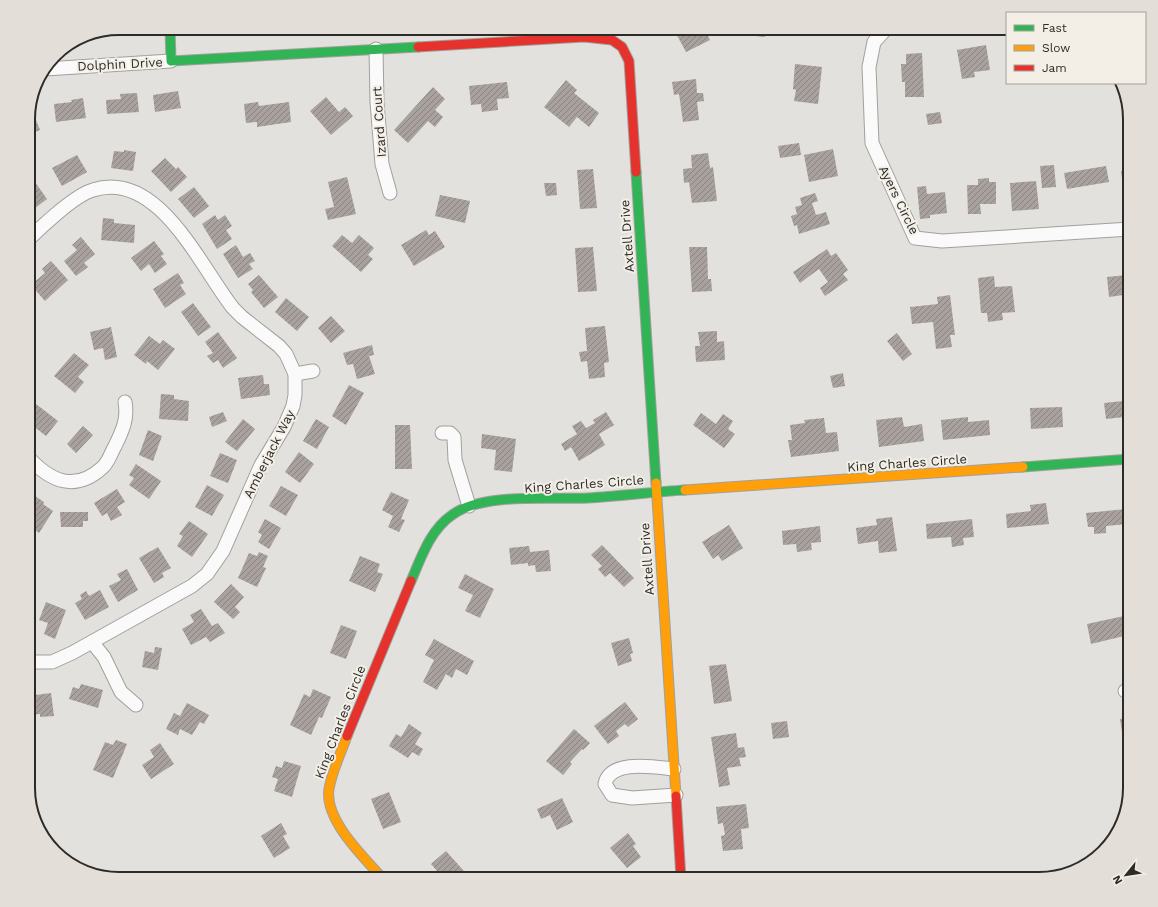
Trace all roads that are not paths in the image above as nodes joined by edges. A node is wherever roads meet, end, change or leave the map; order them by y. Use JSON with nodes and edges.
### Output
{"nodes":[{"id":1,"x":170,"y":35,"type":"edge"},
{"id":2,"x":880,"y":35,"type":"edge"},
{"id":3,"x":376,"y":49,"type":"junction"},
{"id":4,"x":171,"y":62,"type":"junction"},
{"id":5,"x":52,"y":68,"type":"edge"},
{"id":6,"x":390,"y":193,"type":"dead end"},
{"id":7,"x":1123,"y":229,"type":"edge"},
{"id":8,"x":35,"y":234,"type":"edge"},
{"id":9,"x":313,"y":371,"type":"dead end"},
{"id":10,"x":295,"y":374,"type":"junction"},
{"id":11,"x":125,"y":402,"type":"dead end"},
{"id":12,"x":442,"y":433,"type":"dead end"},
{"id":13,"x":1123,"y":460,"type":"edge"},
{"id":14,"x":35,"y":463,"type":"edge"},
{"id":15,"x":656,"y":492,"type":"junction"},
{"id":16,"x":468,"y":506,"type":"junction"},
{"id":17,"x":92,"y":642,"type":"junction"},
{"id":18,"x":35,"y":662,"type":"edge"},
{"id":19,"x":136,"y":705,"type":"dead end"},
{"id":20,"x":674,"y":769,"type":"junction"},
{"id":21,"x":676,"y":795,"type":"junction"},
{"id":22,"x":377,"y":872,"type":"edge"},
{"id":23,"x":681,"y":872,"type":"edge"}],
"edges":[{"from":1,"to":4,"type":"street"},
{"from":2,"to":7,"type":"street","name":"Ayers Circle"},
{"from":3,"to":4,"type":"street","name":"Axtell Drive"},
{"from":3,"to":6,"type":"street","name":"Izard Court"},
{"from":3,"to":15,"type":"street","name":"Axtell Drive"},
{"from":4,"to":5,"type":"street","name":"Dolphin Drive"},
{"from":8,"to":10,"type":"street","name":"Amberjack Way"},
{"from":9,"to":10,"type":"street"},
{"from":10,"to":17,"type":"street","name":"Amberjack Way"},
{"from":11,"to":14,"type":"street"},
{"from":12,"to":16,"type":"street"},
{"from":13,"to":15,"type":"street","name":"King Charles Circle"},
{"from":15,"to":16,"type":"street","name":"King Charles Circle"},
{"from":15,"to":20,"type":"street","name":"Axtell Drive"},
{"from":16,"to":22,"type":"street","name":"King Charles Circle"},
{"from":17,"to":18,"type":"street","name":"Amberjack Way"},
{"from":17,"to":19,"type":"street"},
{"from":20,"to":21,"type":"street","name":"Axtell Drive"},
{"from":20,"to":21,"type":"street"},
{"from":21,"to":23,"type":"street","name":"Axtell Drive"}]}
